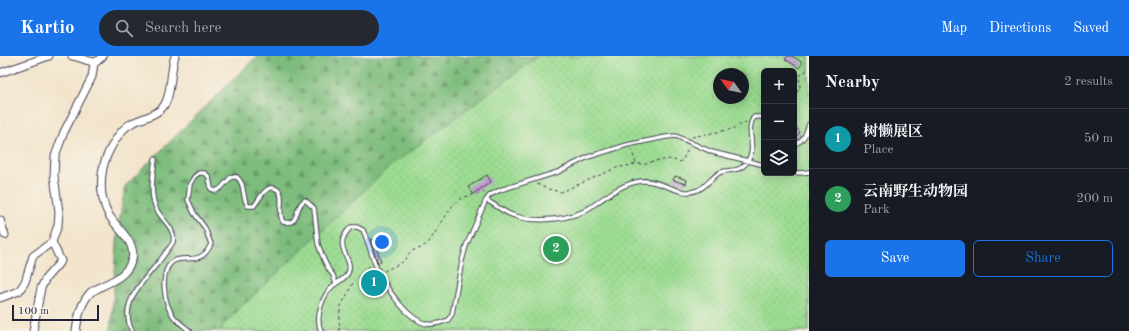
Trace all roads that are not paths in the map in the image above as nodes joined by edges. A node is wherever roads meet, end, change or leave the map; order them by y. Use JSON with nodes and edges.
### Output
{"nodes":[{"id":1,"x":49,"y":56,"type":"edge"},
{"id":2,"x":72,"y":56,"type":"edge"},
{"id":3,"x":103,"y":56,"type":"edge"},
{"id":4,"x":175,"y":56,"type":"edge"},
{"id":5,"x":96,"y":62,"type":"junction"},
{"id":6,"x":0,"y":73,"type":"edge"},
{"id":7,"x":761,"y":117,"type":"edge"},
{"id":8,"x":809,"y":124,"type":"edge"},
{"id":9,"x":797,"y":143,"type":"edge"},
{"id":10,"x":155,"y":159,"type":"dead end"},
{"id":11,"x":747,"y":162,"type":"junction"},
{"id":12,"x":761,"y":164,"type":"edge"},
{"id":13,"x":809,"y":172,"type":"edge"},
{"id":14,"x":797,"y":173,"type":"edge"},
{"id":15,"x":486,"y":200,"type":"junction"},
{"id":16,"x":0,"y":220,"type":"edge"},
{"id":17,"x":4,"y":235,"type":"dead end"},
{"id":18,"x":52,"y":242,"type":"junction"},
{"id":19,"x":336,"y":284,"type":"junction"},
{"id":20,"x":0,"y":298,"type":"edge"},
{"id":21,"x":33,"y":331,"type":"edge"},
{"id":22,"x":76,"y":331,"type":"edge"},
{"id":23,"x":132,"y":331,"type":"edge"},
{"id":24,"x":190,"y":331,"type":"edge"},
{"id":25,"x":321,"y":331,"type":"edge"}],
"edges":[{"from":1,"to":6,"type":"street"},
{"from":2,"to":5,"type":"street"},
{"from":3,"to":5,"type":"street"},
{"from":4,"to":22,"type":"street"},
{"from":5,"to":18,"type":"street"},
{"from":7,"to":11,"type":"lane"},
{"from":8,"to":9,"type":"lane"},
{"from":10,"to":23,"type":"lane"},
{"from":11,"to":12,"type":"lane"},
{"from":11,"to":15,"type":"lane"},
{"from":11,"to":15,"type":"lane"},
{"from":13,"to":14,"type":"lane"},
{"from":15,"to":19,"type":"lane"},
{"from":16,"to":17,"type":"street"},
{"from":18,"to":20,"type":"street"},
{"from":18,"to":21,"type":"street"},
{"from":19,"to":24,"type":"lane"},
{"from":19,"to":25,"type":"lane"}]}
